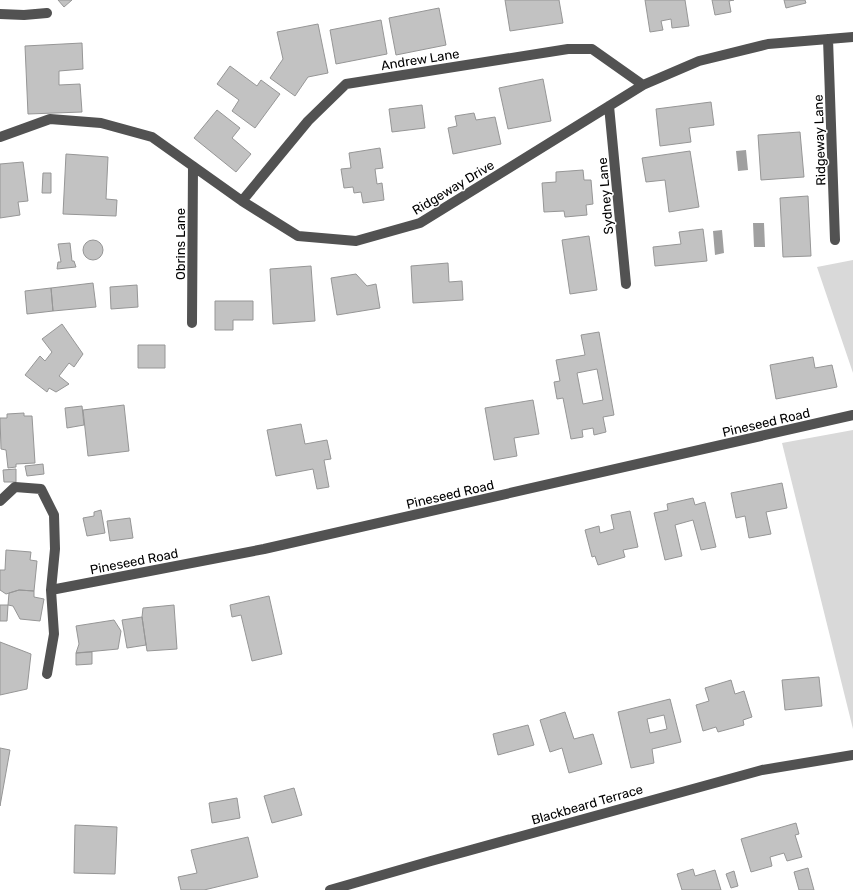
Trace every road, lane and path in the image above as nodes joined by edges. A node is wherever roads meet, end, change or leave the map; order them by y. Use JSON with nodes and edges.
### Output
{"nodes":[{"id":1,"x":47,"y":13,"type":"dead end"},
{"id":2,"x":0,"y":14,"type":"edge"},
{"id":3,"x":853,"y":36,"type":"edge"},
{"id":4,"x":828,"y":39,"type":"junction"},
{"id":5,"x":643,"y":85,"type":"junction"},
{"id":6,"x":609,"y":106,"type":"junction"},
{"id":7,"x":0,"y":137,"type":"edge"},
{"id":8,"x":193,"y":166,"type":"junction"},
{"id":9,"x":242,"y":201,"type":"junction"},
{"id":10,"x":836,"y":240,"type":"dead end"},
{"id":11,"x":626,"y":284,"type":"dead end"},
{"id":12,"x":192,"y":323,"type":"dead end"},
{"id":13,"x":853,"y":416,"type":"edge"},
{"id":14,"x":0,"y":501,"type":"edge"},
{"id":15,"x":51,"y":590,"type":"junction"},
{"id":16,"x":47,"y":674,"type":"dead end"},
{"id":17,"x":853,"y":755,"type":"edge"},
{"id":18,"x":330,"y":890,"type":"edge"}],
"edges":[{"from":1,"to":2,"type":"street"},
{"from":3,"to":4,"type":"street","name":"Ridgeway Drive"},
{"from":4,"to":5,"type":"street","name":"Ridgeway Drive"},
{"from":4,"to":10,"type":"street","name":"Ridgeway Lane"},
{"from":5,"to":6,"type":"street","name":"Ridgeway Drive"},
{"from":5,"to":9,"type":"street","name":"Andrew Lane"},
{"from":6,"to":9,"type":"street","name":"Ridgeway Drive"},
{"from":6,"to":11,"type":"street","name":"Sydney Lane"},
{"from":7,"to":8,"type":"street","name":"Ridgeway Drive"},
{"from":8,"to":9,"type":"street","name":"Ridgeway Drive"},
{"from":8,"to":12,"type":"street","name":"Obrins Lane"},
{"from":13,"to":15,"type":"street","name":"Pineseed Road"},
{"from":14,"to":15,"type":"street"},
{"from":15,"to":16,"type":"street"},
{"from":17,"to":18,"type":"street","name":"Blackbeard Terrace"}]}
